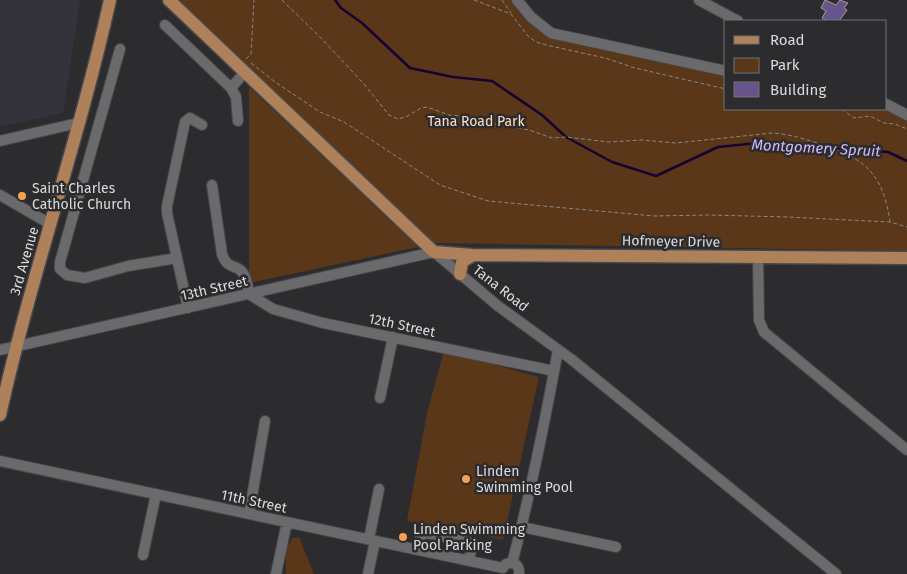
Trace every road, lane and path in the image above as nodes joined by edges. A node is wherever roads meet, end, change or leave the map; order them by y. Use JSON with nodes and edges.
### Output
{"nodes":[{"id":1,"x":110,"y":0,"type":"edge"},
{"id":2,"x":169,"y":0,"type":"edge"},
{"id":3,"x":254,"y":0,"type":"edge"},
{"id":4,"x":282,"y":0,"type":"edge"},
{"id":5,"x":502,"y":0,"type":"edge"},
{"id":6,"x":517,"y":0,"type":"edge"},
{"id":7,"x":699,"y":0,"type":"edge"},
{"id":8,"x":511,"y":14,"type":"dead end"},
{"id":9,"x":736,"y":20,"type":"edge"},
{"id":10,"x":165,"y":25,"type":"dead end"},
{"id":11,"x":120,"y":49,"type":"dead end"},
{"id":12,"x":243,"y":63,"type":"junction"},
{"id":13,"x":724,"y":72,"type":"edge"},
{"id":14,"x":231,"y":88,"type":"junction"},
{"id":15,"x":887,"y":105,"type":"edge"},
{"id":16,"x":843,"y":110,"type":"edge"},
{"id":17,"x":907,"y":115,"type":"edge"},
{"id":18,"x":238,"y":121,"type":"dead end"},
{"id":19,"x":78,"y":123,"type":"junction"},
{"id":20,"x":202,"y":125,"type":"dead end"},
{"id":21,"x":907,"y":129,"type":"edge"},
{"id":22,"x":0,"y":141,"type":"edge"},
{"id":23,"x":212,"y":185,"type":"dead end"},
{"id":24,"x":0,"y":195,"type":"edge"},
{"id":25,"x":890,"y":222,"type":"junction"},
{"id":26,"x":50,"y":224,"type":"junction"},
{"id":27,"x":907,"y":227,"type":"edge"},
{"id":28,"x":434,"y":252,"type":"junction"},
{"id":29,"x":474,"y":255,"type":"junction"},
{"id":30,"x":758,"y":256,"type":"junction"},
{"id":31,"x":177,"y":258,"type":"junction"},
{"id":32,"x":907,"y":258,"type":"edge"},
{"id":33,"x":460,"y":274,"type":"junction"},
{"id":34,"x":249,"y":294,"type":"junction"},
{"id":35,"x":188,"y":308,"type":"junction"},
{"id":36,"x":393,"y":337,"type":"junction"},
{"id":37,"x":15,"y":347,"type":"junction"},
{"id":38,"x":0,"y":350,"type":"edge"},
{"id":39,"x":558,"y":350,"type":"junction"},
{"id":40,"x":554,"y":371,"type":"junction"},
{"id":41,"x":380,"y":398,"type":"dead end"},
{"id":42,"x":0,"y":415,"type":"edge"},
{"id":43,"x":265,"y":421,"type":"dead end"},
{"id":44,"x":907,"y":450,"type":"edge"},
{"id":45,"x":0,"y":461,"type":"edge"},
{"id":46,"x":379,"y":489,"type":"dead end"},
{"id":47,"x":156,"y":494,"type":"junction"},
{"id":48,"x":249,"y":514,"type":"junction"},
{"id":49,"x":287,"y":522,"type":"junction"},
{"id":50,"x":522,"y":527,"type":"junction"},
{"id":51,"x":372,"y":540,"type":"junction"},
{"id":52,"x":616,"y":547,"type":"dead end"},
{"id":53,"x":418,"y":550,"type":"junction"},
{"id":54,"x":143,"y":555,"type":"dead end"},
{"id":55,"x":469,"y":560,"type":"junction"},
{"id":56,"x":512,"y":563,"type":"junction"},
{"id":57,"x":503,"y":571,"type":"edge"},
{"id":58,"x":276,"y":574,"type":"edge"},
{"id":59,"x":368,"y":574,"type":"edge"},
{"id":60,"x":519,"y":574,"type":"edge"},
{"id":61,"x":836,"y":574,"type":"edge"}],
"edges":[{"from":1,"to":19,"type":"main road","name":"3rd Avenue"},
{"from":2,"to":12,"type":"main road","name":"Tana Road"},
{"from":3,"to":12,"type":"path"},
{"from":4,"to":25,"type":"path"},
{"from":5,"to":8,"type":"path"},
{"from":6,"to":13,"type":"street"},
{"from":7,"to":9,"type":"street"},
{"from":10,"to":14,"type":"street"},
{"from":11,"to":31,"type":"street"},
{"from":12,"to":14,"type":"street"},
{"from":12,"to":25,"type":"path"},
{"from":12,"to":28,"type":"main road","name":"Tana Road"},
{"from":14,"to":18,"type":"street"},
{"from":15,"to":17,"type":"street"},
{"from":16,"to":21,"type":"path"},
{"from":19,"to":22,"type":"street"},
{"from":19,"to":26,"type":"main road","name":"3rd Avenue"},
{"from":20,"to":31,"type":"street"},
{"from":23,"to":34,"type":"street"},
{"from":24,"to":26,"type":"street"},
{"from":25,"to":27,"type":"path"},
{"from":26,"to":37,"type":"main road","name":"3rd Avenue"},
{"from":28,"to":29,"type":"main road","name":"Hofmeyer Drive"},
{"from":28,"to":33,"type":"street","name":"Tana Road"},
{"from":28,"to":34,"type":"street","name":"13th Street"},
{"from":29,"to":30,"type":"main road","name":"Hofmeyer Drive"},
{"from":29,"to":33,"type":"main road"},
{"from":30,"to":32,"type":"main road","name":"Hofmeyer Drive"},
{"from":30,"to":44,"type":"street"},
{"from":31,"to":35,"type":"street"},
{"from":33,"to":39,"type":"street","name":"Tana Road"},
{"from":34,"to":35,"type":"street","name":"13th Street"},
{"from":34,"to":36,"type":"street","name":"12th Street"},
{"from":35,"to":37,"type":"street","name":"13th Street"},
{"from":36,"to":40,"type":"street","name":"12th Street"},
{"from":36,"to":41,"type":"street"},
{"from":37,"to":38,"type":"street","name":"13th Street"},
{"from":37,"to":42,"type":"main road","name":"3rd Avenue"},
{"from":39,"to":40,"type":"street"},
{"from":39,"to":61,"type":"street","name":"Tana Road"},
{"from":40,"to":50,"type":"street"},
{"from":43,"to":48,"type":"street"},
{"from":45,"to":47,"type":"street","name":"11th Street"},
{"from":46,"to":51,"type":"street"},
{"from":47,"to":48,"type":"street","name":"11th Street"},
{"from":47,"to":54,"type":"street"},
{"from":48,"to":49,"type":"street","name":"11th Street"},
{"from":49,"to":51,"type":"street","name":"11th Street"},
{"from":49,"to":58,"type":"street"},
{"from":50,"to":52,"type":"street"},
{"from":50,"to":56,"type":"street"},
{"from":51,"to":53,"type":"street","name":"11th Street"},
{"from":51,"to":59,"type":"street"},
{"from":53,"to":55,"type":"street","name":"11th Street"},
{"from":53,"to":55,"type":"street"},
{"from":55,"to":57,"type":"street","name":"11th Street"},
{"from":56,"to":57,"type":"street"},
{"from":56,"to":60,"type":"street"}]}
